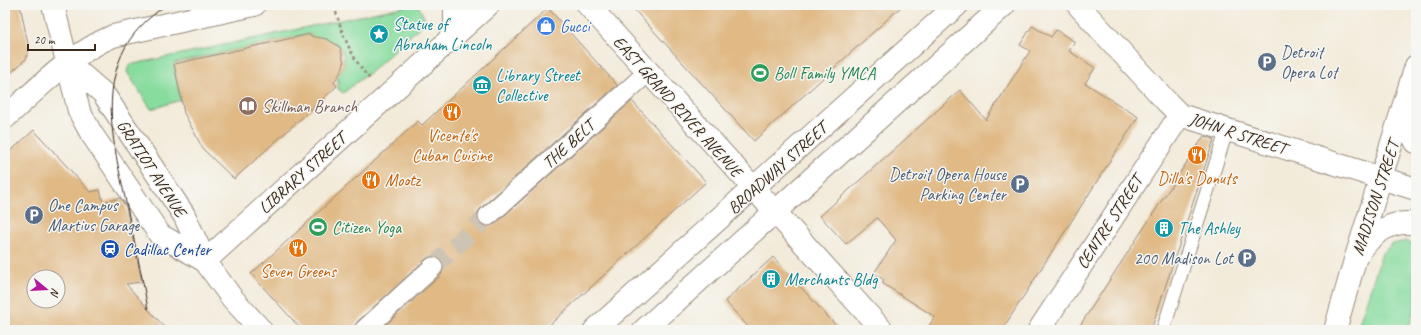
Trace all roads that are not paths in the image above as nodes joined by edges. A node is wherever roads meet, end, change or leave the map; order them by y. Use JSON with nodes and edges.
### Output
{"nodes":[{"id":1,"x":53,"y":5,"type":"edge"},
{"id":2,"x":254,"y":5,"type":"edge"},
{"id":3,"x":455,"y":5,"type":"edge"},
{"id":4,"x":488,"y":5,"type":"edge"},
{"id":5,"x":588,"y":5,"type":"edge"},
{"id":6,"x":957,"y":5,"type":"edge"},
{"id":7,"x":1004,"y":5,"type":"edge"},
{"id":8,"x":1078,"y":5,"type":"edge"},
{"id":9,"x":449,"y":40,"type":"junction"},
{"id":10,"x":67,"y":62,"type":"junction"},
{"id":11,"x":1416,"y":66,"type":"edge"},
{"id":12,"x":648,"y":72,"type":"junction"},
{"id":13,"x":1406,"y":99,"type":"junction"},
{"id":14,"x":1180,"y":115,"type":"junction"},
{"id":15,"x":5,"y":118,"type":"edge"},
{"id":16,"x":1227,"y":129,"type":"junction"},
{"id":17,"x":1416,"y":142,"type":"edge"},
{"id":18,"x":1380,"y":178,"type":"junction"},
{"id":19,"x":754,"y":189,"type":"junction"},
{"id":20,"x":1416,"y":189,"type":"edge"},
{"id":21,"x":775,"y":212,"type":"junction"},
{"id":22,"x":488,"y":216,"type":"tunnel mouth"},
{"id":23,"x":1416,"y":224,"type":"edge"},
{"id":24,"x":1355,"y":260,"type":"junction"},
{"id":25,"x":205,"y":262,"type":"junction"},
{"id":26,"x":433,"y":267,"type":"tunnel mouth"},
{"id":27,"x":877,"y":328,"type":"edge"},
{"id":28,"x":261,"y":330,"type":"edge"},
{"id":29,"x":364,"y":330,"type":"edge"},
{"id":30,"x":595,"y":330,"type":"edge"},
{"id":31,"x":644,"y":330,"type":"edge"},
{"id":32,"x":1039,"y":330,"type":"edge"},
{"id":33,"x":1163,"y":330,"type":"edge"},
{"id":34,"x":1335,"y":330,"type":"edge"}],
"edges":[{"from":1,"to":10,"type":"street"},
{"from":2,"to":10,"type":"street"},
{"from":3,"to":9,"type":"street"},
{"from":4,"to":9,"type":"street","name":"LIBRARY STREET"},
{"from":5,"to":12,"type":"street","name":"EAST GRAND RIVER AVENUE"},
{"from":6,"to":19,"type":"street","name":"BROADWAY STREET"},
{"from":7,"to":21,"type":"street","name":"BROADWAY STREET"},
{"from":8,"to":14,"type":"street","name":"JOHN R STREET"},
{"from":9,"to":25,"type":"street","name":"LIBRARY STREET"},
{"from":10,"to":15,"type":"street"},
{"from":10,"to":25,"type":"street","name":"GRATIOT AVENUE"},
{"from":10,"to":25,"type":"street"},
{"from":11,"to":13,"type":"street","name":"MADISON STREET"},
{"from":12,"to":19,"type":"street","name":"EAST GRAND RIVER AVENUE"},
{"from":12,"to":22,"type":"street","name":"THE BELT"},
{"from":13,"to":17,"type":"street"},
{"from":13,"to":18,"type":"street","name":"MADISON STREET"},
{"from":14,"to":16,"type":"street","name":"JOHN R STREET"},
{"from":14,"to":32,"type":"street","name":"CENTRE STREET"},
{"from":16,"to":18,"type":"street","name":"JOHN R STREET"},
{"from":16,"to":33,"type":"lane"},
{"from":18,"to":20,"type":"street","name":"JOHN R STREET"},
{"from":18,"to":24,"type":"street","name":"MADISON STREET"},
{"from":19,"to":21,"type":"street","name":"EAST GRAND RIVER AVENUE"},
{"from":19,"to":30,"type":"street","name":"BROADWAY STREET"},
{"from":21,"to":27,"type":"street","name":"EAST GRAND RIVER AVENUE"},
{"from":21,"to":31,"type":"street","name":"BROADWAY STREET"},
{"from":23,"to":24,"type":"street"},
{"from":24,"to":34,"type":"street","name":"MADISON STREET"},
{"from":25,"to":28,"type":"street","name":"GRATIOT AVENUE"},
{"from":26,"to":29,"type":"street"}]}
